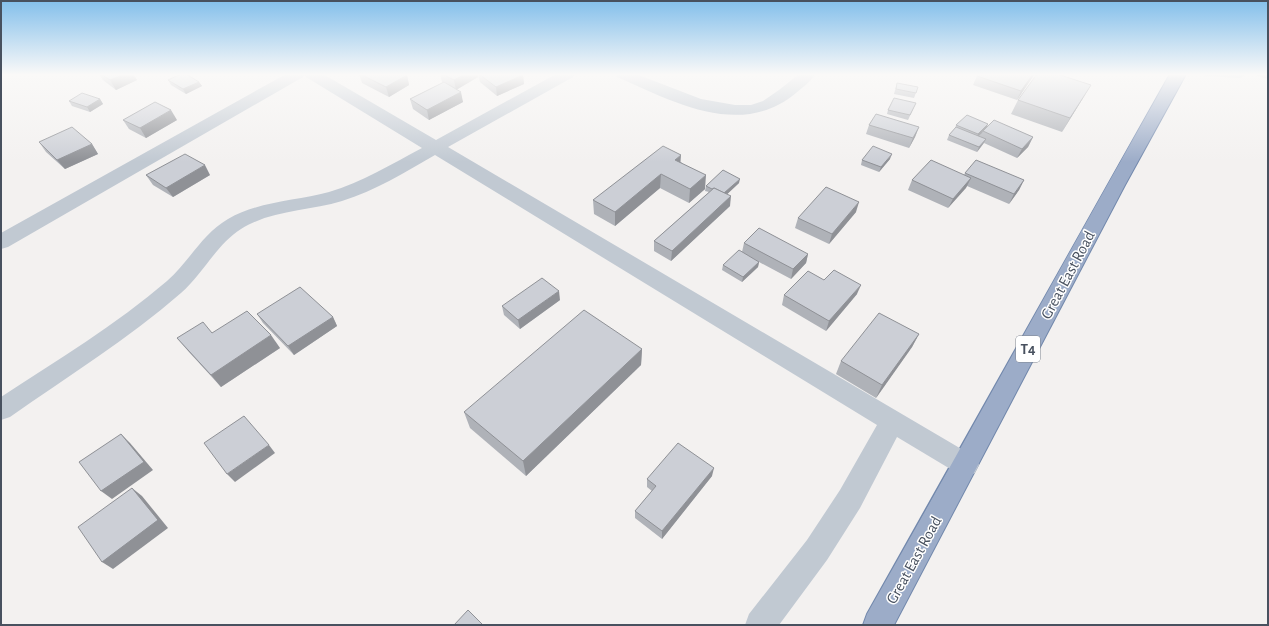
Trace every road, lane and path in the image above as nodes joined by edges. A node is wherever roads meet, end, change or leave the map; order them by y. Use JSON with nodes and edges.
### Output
{"nodes":[{"id":1,"x":246,"y":103,"type":"edge"},
{"id":2,"x":361,"y":103,"type":"edge"},
{"id":3,"x":514,"y":103,"type":"edge"},
{"id":4,"x":698,"y":103,"type":"edge"},
{"id":5,"x":769,"y":103,"type":"edge"},
{"id":6,"x":1162,"y":103,"type":"edge"},
{"id":7,"x":435,"y":147,"type":"junction"},
{"id":8,"x":1,"y":242,"type":"edge"},
{"id":9,"x":1,"y":410,"type":"edge"},
{"id":10,"x":892,"y":420,"type":"junction"},
{"id":11,"x":966,"y":465,"type":"junction"},
{"id":12,"x":760,"y":625,"type":"edge"},
{"id":13,"x":878,"y":625,"type":"edge"}],
"edges":[{"from":1,"to":8,"type":"street"},
{"from":2,"to":7,"type":"street"},
{"from":3,"to":7,"type":"street"},
{"from":4,"to":5,"type":"street"},
{"from":6,"to":11,"type":"highway","name":"Great East Road","number":"T4"},
{"from":7,"to":9,"type":"street"},
{"from":7,"to":10,"type":"street"},
{"from":10,"to":11,"type":"street"},
{"from":10,"to":12,"type":"street"},
{"from":11,"to":13,"type":"highway","name":"Great East Road","number":"T4"}]}
